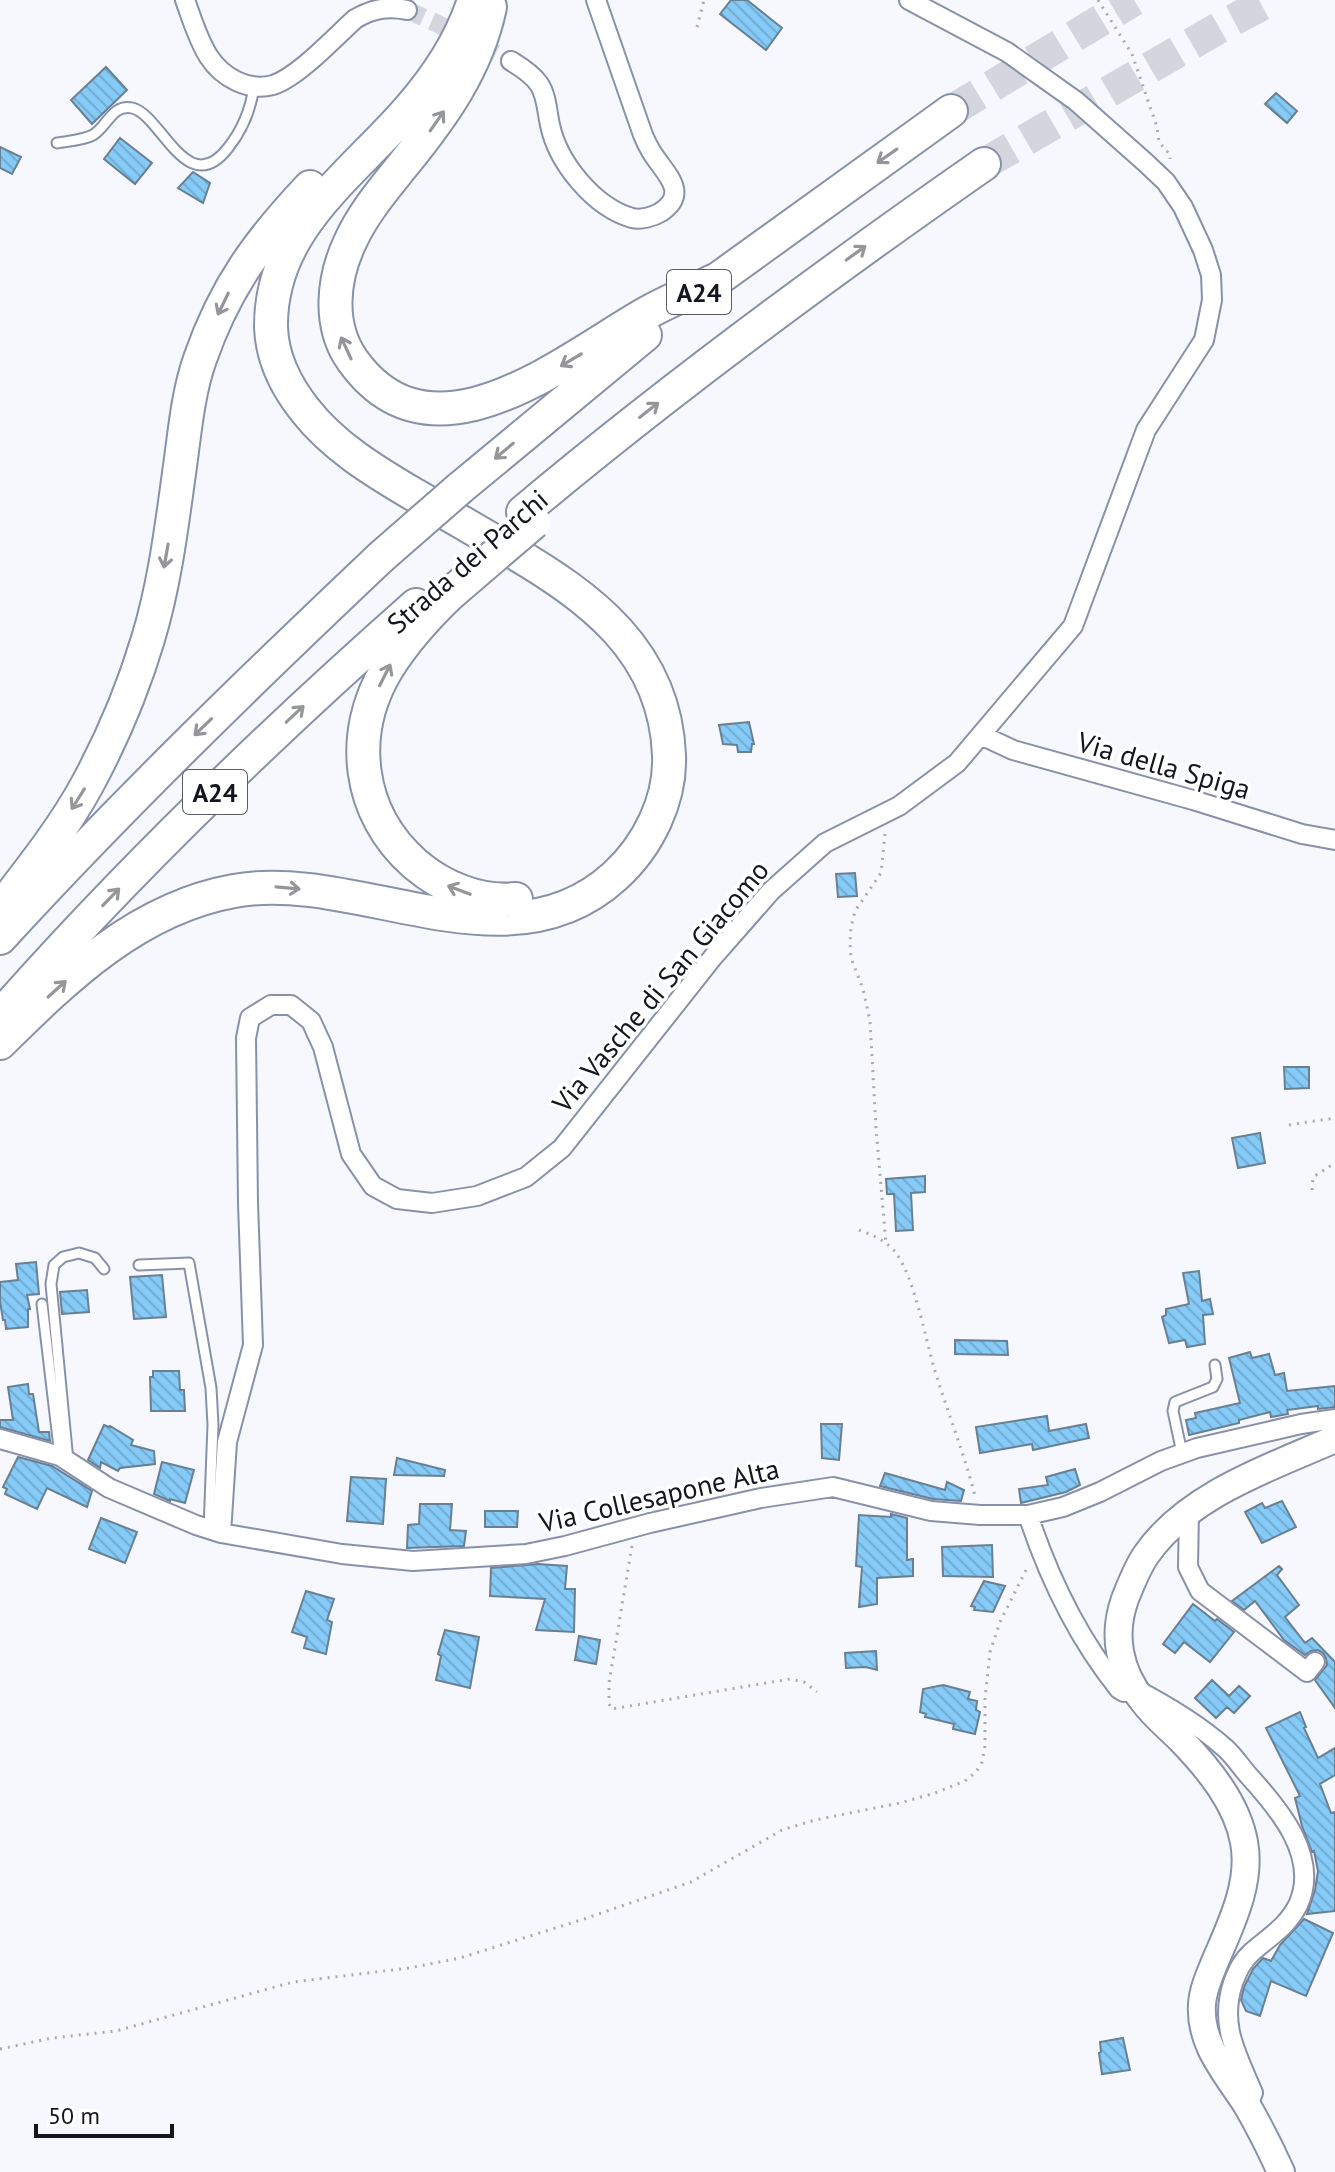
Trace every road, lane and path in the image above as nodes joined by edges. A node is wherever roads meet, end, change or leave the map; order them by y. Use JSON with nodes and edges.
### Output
{"nodes":[{"id":1,"x":185,"y":0,"type":"edge"},
{"id":2,"x":457,"y":0,"type":"edge"},
{"id":3,"x":474,"y":0,"type":"edge"},
{"id":4,"x":492,"y":0,"type":"edge"},
{"id":5,"x":596,"y":0,"type":"edge"},
{"id":6,"x":704,"y":0,"type":"edge"},
{"id":7,"x":909,"y":0,"type":"edge"},
{"id":8,"x":1098,"y":0,"type":"edge"},
{"id":9,"x":407,"y":10,"type":"tunnel mouth"},
{"id":10,"x":697,"y":27,"type":"dead end"},
{"id":11,"x":511,"y":61,"type":"tunnel mouth"},
{"id":12,"x":254,"y":86,"type":"junction"},
{"id":13,"x":951,"y":111,"type":"tunnel mouth"},
{"id":14,"x":57,"y":143,"type":"dead end"},
{"id":15,"x":984,"y":164,"type":"tunnel mouth"},
{"id":16,"x":1166,"y":182,"type":"junction"},
{"id":17,"x":299,"y":198,"type":"junction"},
{"id":18,"x":713,"y":281,"type":"junction"},
{"id":19,"x":446,"y":588,"type":"junction"},
{"id":20,"x":981,"y":735,"type":"junction"},
{"id":21,"x":899,"y":806,"type":"junction"},
{"id":22,"x":1335,"y":840,"type":"edge"},
{"id":23,"x":0,"y":909,"type":"edge"},
{"id":24,"x":0,"y":938,"type":"edge"},
{"id":25,"x":0,"y":1016,"type":"edge"},
{"id":26,"x":0,"y":1043,"type":"edge"},
{"id":27,"x":1335,"y":1118,"type":"edge"},
{"id":28,"x":1289,"y":1125,"type":"dead end"},
{"id":29,"x":1335,"y":1163,"type":"edge"},
{"id":30,"x":1312,"y":1190,"type":"dead end"},
{"id":31,"x":859,"y":1230,"type":"dead end"},
{"id":32,"x":886,"y":1244,"type":"junction"},
{"id":33,"x":139,"y":1265,"type":"dead end"},
{"id":34,"x":104,"y":1269,"type":"dead end"},
{"id":35,"x":42,"y":1304,"type":"dead end"},
{"id":36,"x":1215,"y":1365,"type":"dead end"},
{"id":37,"x":1335,"y":1419,"type":"edge"},
{"id":38,"x":0,"y":1439,"type":"edge"},
{"id":39,"x":1335,"y":1439,"type":"edge"},
{"id":40,"x":1182,"y":1453,"type":"junction"},
{"id":41,"x":64,"y":1459,"type":"junction"},
{"id":42,"x":1189,"y":1511,"type":"junction"},
{"id":43,"x":980,"y":1515,"type":"junction"},
{"id":44,"x":1028,"y":1515,"type":"junction"},
{"id":45,"x":635,"y":1527,"type":"junction"},
{"id":46,"x":215,"y":1531,"type":"junction"},
{"id":47,"x":1038,"y":1547,"type":"junction"},
{"id":48,"x":1315,"y":1662,"type":"dead end"},
{"id":49,"x":1133,"y":1688,"type":"junction"},
{"id":50,"x":817,"y":1692,"type":"dead end"},
{"id":51,"x":0,"y":2049,"type":"edge"},
{"id":52,"x":1247,"y":2107,"type":"junction"},
{"id":53,"x":1281,"y":2172,"type":"edge"}],
"edges":[{"from":1,"to":12,"type":"street"},
{"from":2,"to":17,"type":"highway"},
{"from":26,"to":3,"type":"highway","one_way":true},
{"from":18,"to":4,"type":"highway","one_way":true},
{"from":5,"to":11,"type":"street"},
{"from":6,"to":10,"type":"path"},
{"from":7,"to":16,"type":"street","name":"Via Vasche di San Giacomo"},
{"from":8,"to":16,"type":"path"},
{"from":9,"to":12,"type":"street"},
{"from":12,"to":14,"type":"lane"},
{"from":13,"to":18,"type":"highway","name":"Strada dei Parchi","number":"A24","one_way":true},
{"from":19,"to":15,"type":"highway","name":"Strada dei Parchi","number":"A24","one_way":true},
{"from":16,"to":20,"type":"street","name":"Via Vasche di San Giacomo"},
{"from":17,"to":19,"type":"highway","one_way":true},
{"from":17,"to":23,"type":"highway","one_way":true},
{"from":18,"to":24,"type":"highway","name":"Strada dei Parchi","number":"A24","one_way":true,"bridge":true},
{"from":25,"to":19,"type":"highway","name":"Strada dei Parchi","number":"A24","one_way":true},
{"from":20,"to":21,"type":"street","name":"Via Vasche di San Giacomo"},
{"from":20,"to":22,"type":"street","name":"Via della Spiga"},
{"from":21,"to":32,"type":"path"},
{"from":21,"to":46,"type":"street","name":"Via Vasche di San Giacomo"},
{"from":27,"to":28,"type":"path"},
{"from":29,"to":30,"type":"path"},
{"from":31,"to":32,"type":"path"},
{"from":32,"to":43,"type":"path"},
{"from":33,"to":46,"type":"lane"},
{"from":34,"to":41,"type":"lane"},
{"from":35,"to":41,"type":"lane"},
{"from":36,"to":40,"type":"lane"},
{"from":37,"to":40,"type":"street","name":"Via Collesapone Alta"},
{"from":38,"to":41,"type":"street","name":"Via Collesapone Alta"},
{"from":39,"to":42,"type":"street"},
{"from":40,"to":44,"type":"street","name":"Via Collesapone Alta"},
{"from":41,"to":46,"type":"street","name":"Via Collesapone Alta"},
{"from":42,"to":48,"type":"street"},
{"from":42,"to":49,"type":"street"},
{"from":43,"to":44,"type":"street","name":"Via Collesapone Alta"},
{"from":43,"to":45,"type":"street","name":"Via Collesapone Alta"},
{"from":44,"to":47,"type":"street"},
{"from":45,"to":46,"type":"street","name":"Via Collesapone Alta"},
{"from":45,"to":50,"type":"path"},
{"from":47,"to":49,"type":"street"},
{"from":47,"to":51,"type":"path"},
{"from":49,"to":52,"type":"street"},
{"from":49,"to":52,"type":"street"},
{"from":52,"to":53,"type":"street"}]}
